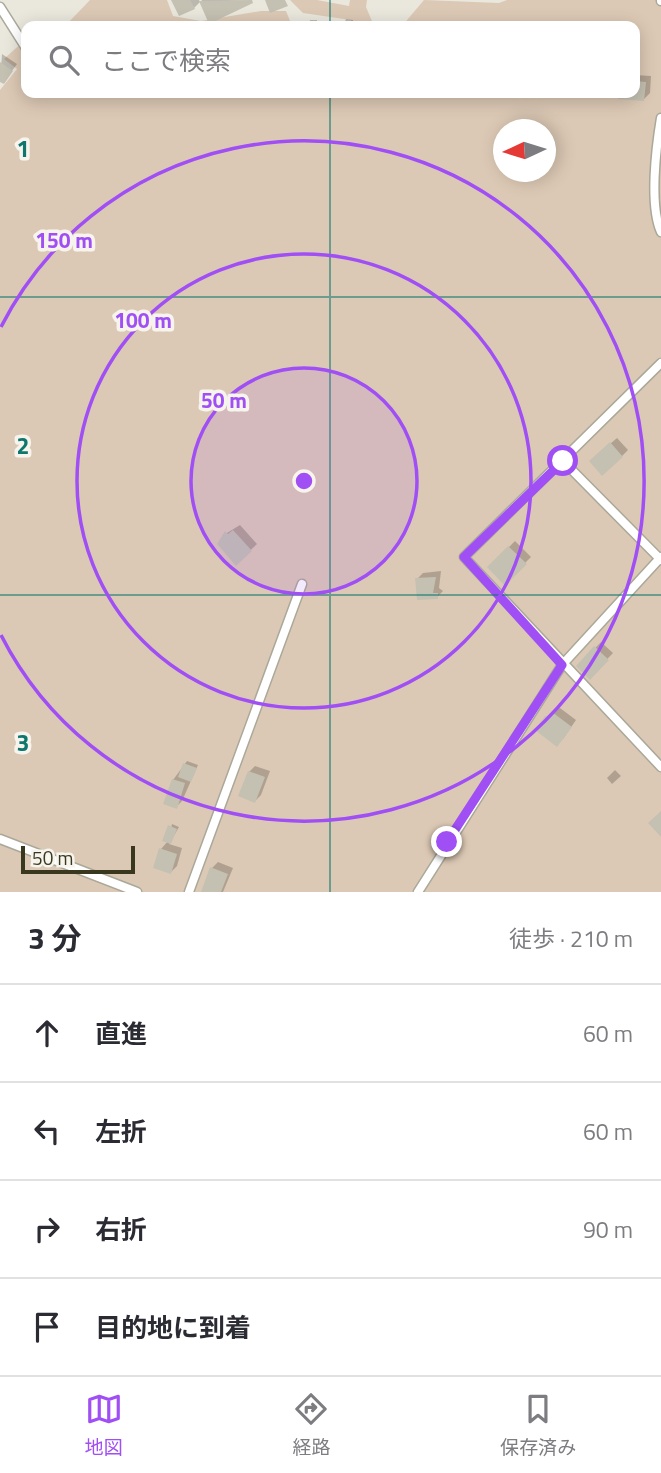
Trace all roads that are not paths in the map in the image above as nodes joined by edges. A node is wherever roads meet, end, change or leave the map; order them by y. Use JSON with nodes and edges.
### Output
{"nodes":[{"id":1,"x":0,"y":8,"type":"edge"},
{"id":2,"x":21,"y":40,"type":"edge"},
{"id":3,"x":661,"y":118,"type":"edge"},
{"id":4,"x":661,"y":232,"type":"edge"},
{"id":5,"x":661,"y":363,"type":"edge"},
{"id":6,"x":563,"y":461,"type":"junction"},
{"id":7,"x":660,"y":559,"type":"edge"},
{"id":8,"x":302,"y":584,"type":"dead end"},
{"id":9,"x":562,"y":665,"type":"junction"},
{"id":10,"x":661,"y":767,"type":"edge"},
{"id":11,"x":0,"y":839,"type":"edge"},
{"id":12,"x":138,"y":892,"type":"edge"},
{"id":13,"x":189,"y":892,"type":"edge"},
{"id":14,"x":418,"y":892,"type":"edge"}],
"edges":[{"from":1,"to":2,"type":"lane"},
{"from":3,"to":4,"type":"lane"},
{"from":5,"to":6,"type":"lane"},
{"from":6,"to":7,"type":"lane"},
{"from":6,"to":9,"type":"lane"},
{"from":7,"to":9,"type":"lane"},
{"from":8,"to":13,"type":"lane"},
{"from":9,"to":10,"type":"lane"},
{"from":9,"to":14,"type":"lane"},
{"from":11,"to":12,"type":"lane"}]}
